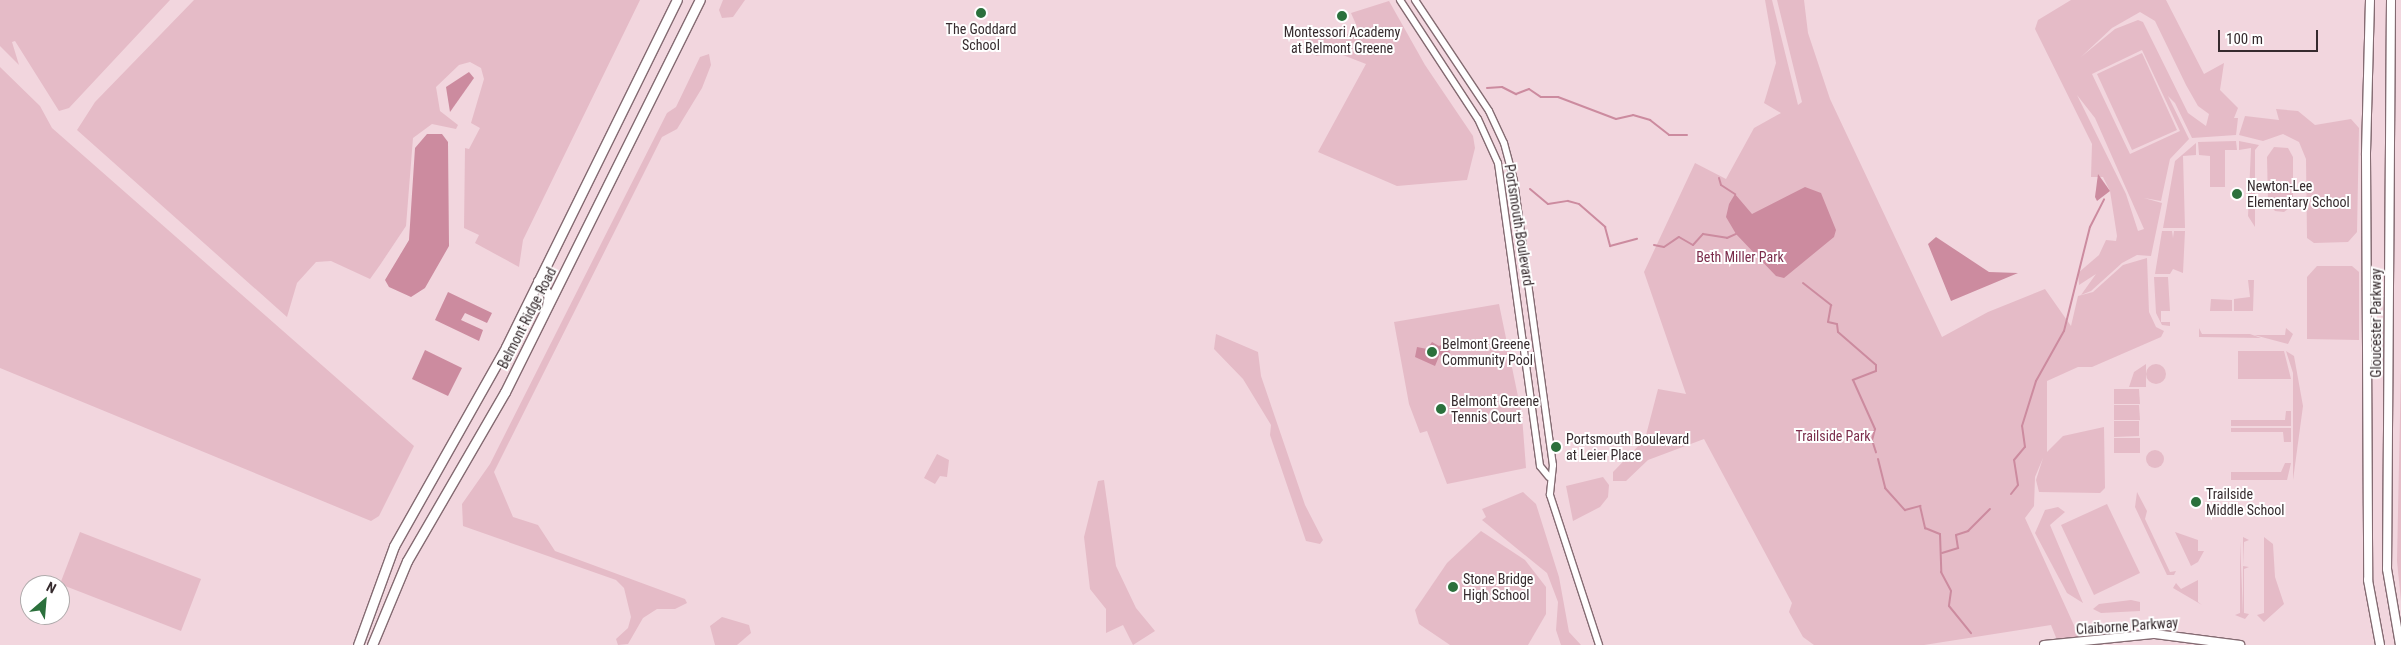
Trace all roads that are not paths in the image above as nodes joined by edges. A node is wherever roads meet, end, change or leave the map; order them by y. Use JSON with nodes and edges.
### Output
{"nodes":[{"id":1,"x":677,"y":0,"type":"edge"},
{"id":2,"x":700,"y":0,"type":"edge"},
{"id":3,"x":1400,"y":0,"type":"edge"},
{"id":4,"x":1415,"y":0,"type":"edge"},
{"id":5,"x":2370,"y":0,"type":"edge"},
{"id":6,"x":2391,"y":0,"type":"edge"},
{"id":7,"x":538,"y":281,"type":"junction"},
{"id":8,"x":546,"y":312,"type":"junction"},
{"id":9,"x":1549,"y":477,"type":"junction"},
{"id":10,"x":358,"y":645,"type":"edge"},
{"id":11,"x":372,"y":645,"type":"edge"},
{"id":12,"x":1599,"y":645,"type":"edge"},
{"id":13,"x":2044,"y":645,"type":"edge"},
{"id":14,"x":2240,"y":645,"type":"edge"},
{"id":15,"x":2380,"y":645,"type":"edge"},
{"id":16,"x":2400,"y":645,"type":"edge"}],
"edges":[{"from":1,"to":7,"type":"main road","name":"Belmont Ridge Road"},
{"from":2,"to":8,"type":"main road","name":"Belmont Ridge Road"},
{"from":3,"to":9,"type":"street","name":"Portsmouth Boulevard"},
{"from":4,"to":9,"type":"street","name":"Portsmouth Boulevard"},
{"from":5,"to":15,"type":"main road","name":"Gloucester Parkway"},
{"from":6,"to":16,"type":"main road","name":"Gloucester Parkway"},
{"from":7,"to":8,"type":"main road"},
{"from":7,"to":10,"type":"main road","name":"Belmont Ridge Road"},
{"from":8,"to":11,"type":"main road","name":"Belmont Ridge Road"},
{"from":9,"to":12,"type":"street","name":"Portsmouth Boulevard"},
{"from":13,"to":14,"type":"main road","name":"Claiborne Parkway"}]}
